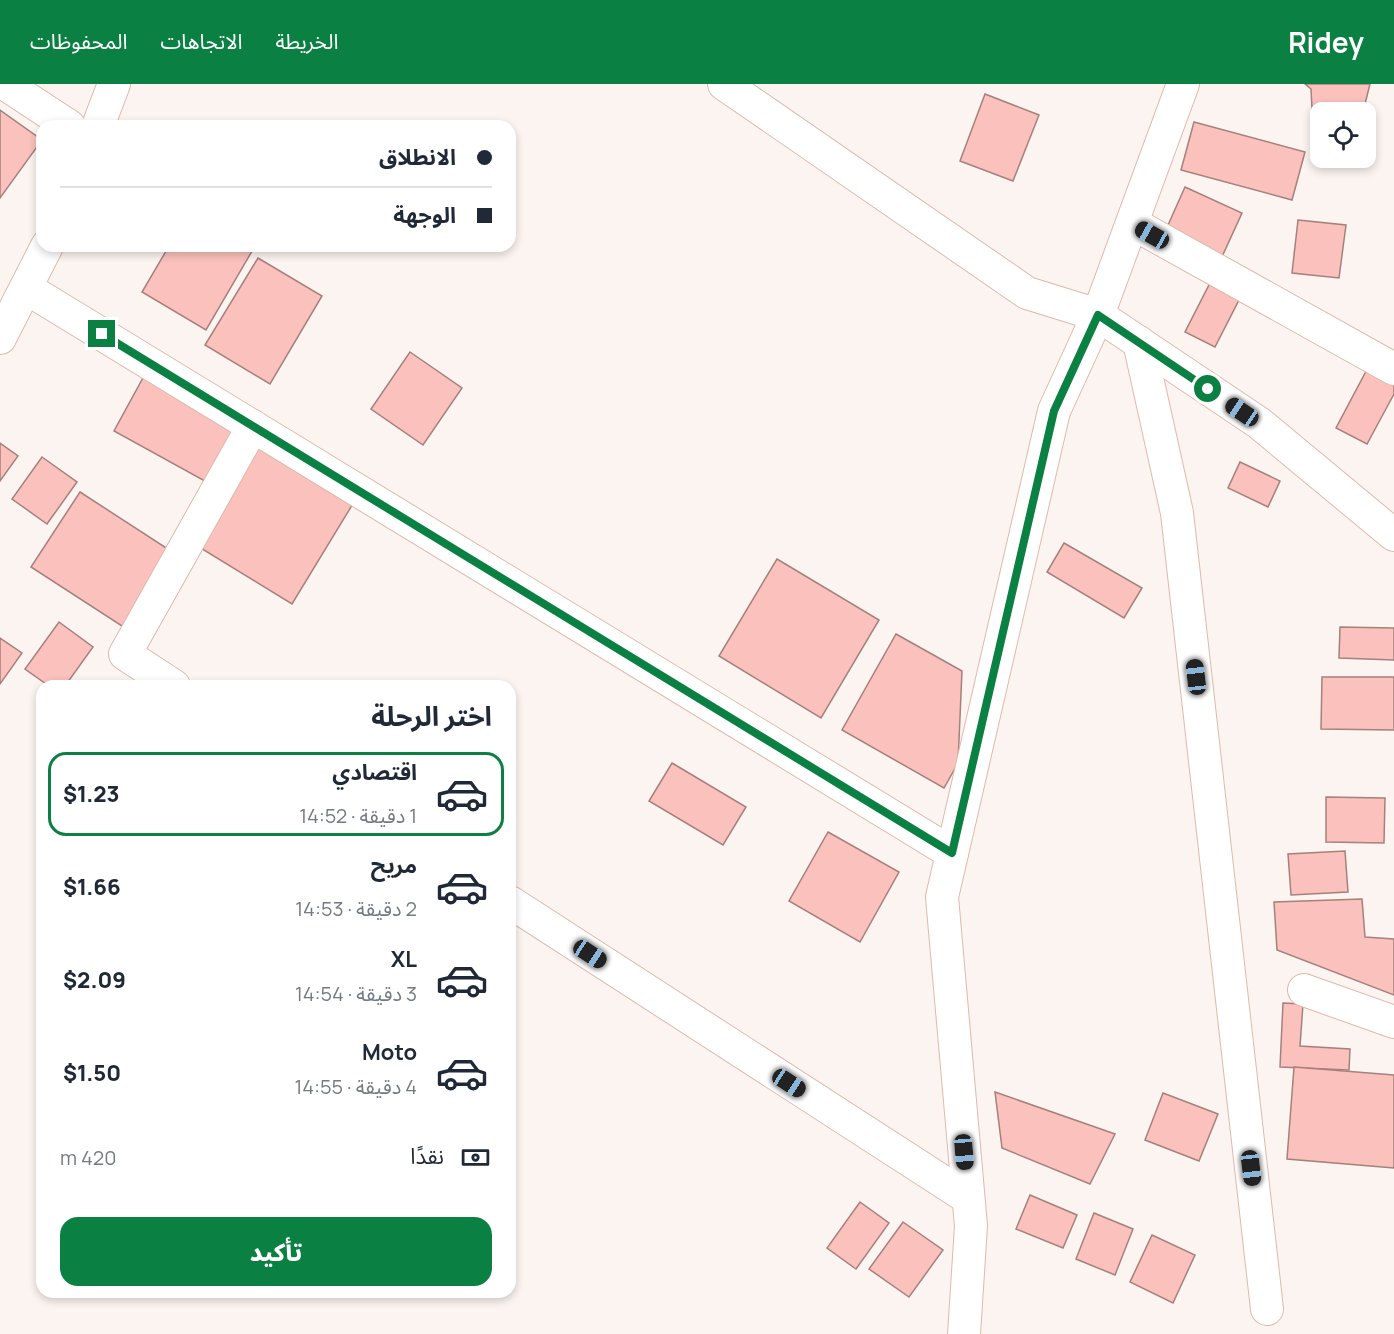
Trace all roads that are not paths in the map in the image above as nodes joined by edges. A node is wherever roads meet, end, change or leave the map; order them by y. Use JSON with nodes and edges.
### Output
{"nodes":[{"id":1,"x":4,"y":84,"type":"edge"},
{"id":2,"x":114,"y":84,"type":"edge"},
{"id":3,"x":724,"y":84,"type":"edge"},
{"id":4,"x":1183,"y":84,"type":"edge"},
{"id":5,"x":60,"y":120,"type":"edge"},
{"id":6,"x":100,"y":120,"type":"edge"},
{"id":7,"x":1132,"y":223,"type":"junction"},
{"id":8,"x":44,"y":252,"type":"edge"},
{"id":9,"x":26,"y":288,"type":"junction"},
{"id":10,"x":1098,"y":315,"type":"junction"},
{"id":11,"x":4,"y":326,"type":"edge"},
{"id":12,"x":1139,"y":342,"type":"junction"},
{"id":13,"x":1394,"y":369,"type":"edge"},
{"id":14,"x":253,"y":426,"type":"junction"},
{"id":15,"x":1394,"y":535,"type":"edge"},
{"id":16,"x":165,"y":680,"type":"edge"},
{"id":17,"x":952,"y":853,"type":"junction"},
{"id":18,"x":516,"y":906,"type":"edge"},
{"id":19,"x":1304,"y":990,"type":"dead end"},
{"id":20,"x":1394,"y":1022,"type":"edge"},
{"id":21,"x":968,"y":1198,"type":"junction"},
{"id":22,"x":1267,"y":1309,"type":"dead end"},
{"id":23,"x":964,"y":1334,"type":"edge"}],
"edges":[{"from":1,"to":5,"type":"street"},
{"from":2,"to":6,"type":"street"},
{"from":3,"to":10,"type":"street"},
{"from":4,"to":7,"type":"street"},
{"from":7,"to":10,"type":"street"},
{"from":7,"to":13,"type":"street"},
{"from":8,"to":9,"type":"street"},
{"from":9,"to":11,"type":"street"},
{"from":9,"to":14,"type":"street"},
{"from":10,"to":12,"type":"street"},
{"from":10,"to":17,"type":"street"},
{"from":12,"to":15,"type":"street"},
{"from":12,"to":22,"type":"street"},
{"from":14,"to":16,"type":"street"},
{"from":14,"to":17,"type":"street"},
{"from":17,"to":21,"type":"street"},
{"from":18,"to":21,"type":"street"},
{"from":19,"to":20,"type":"street"},
{"from":21,"to":23,"type":"street"}]}
